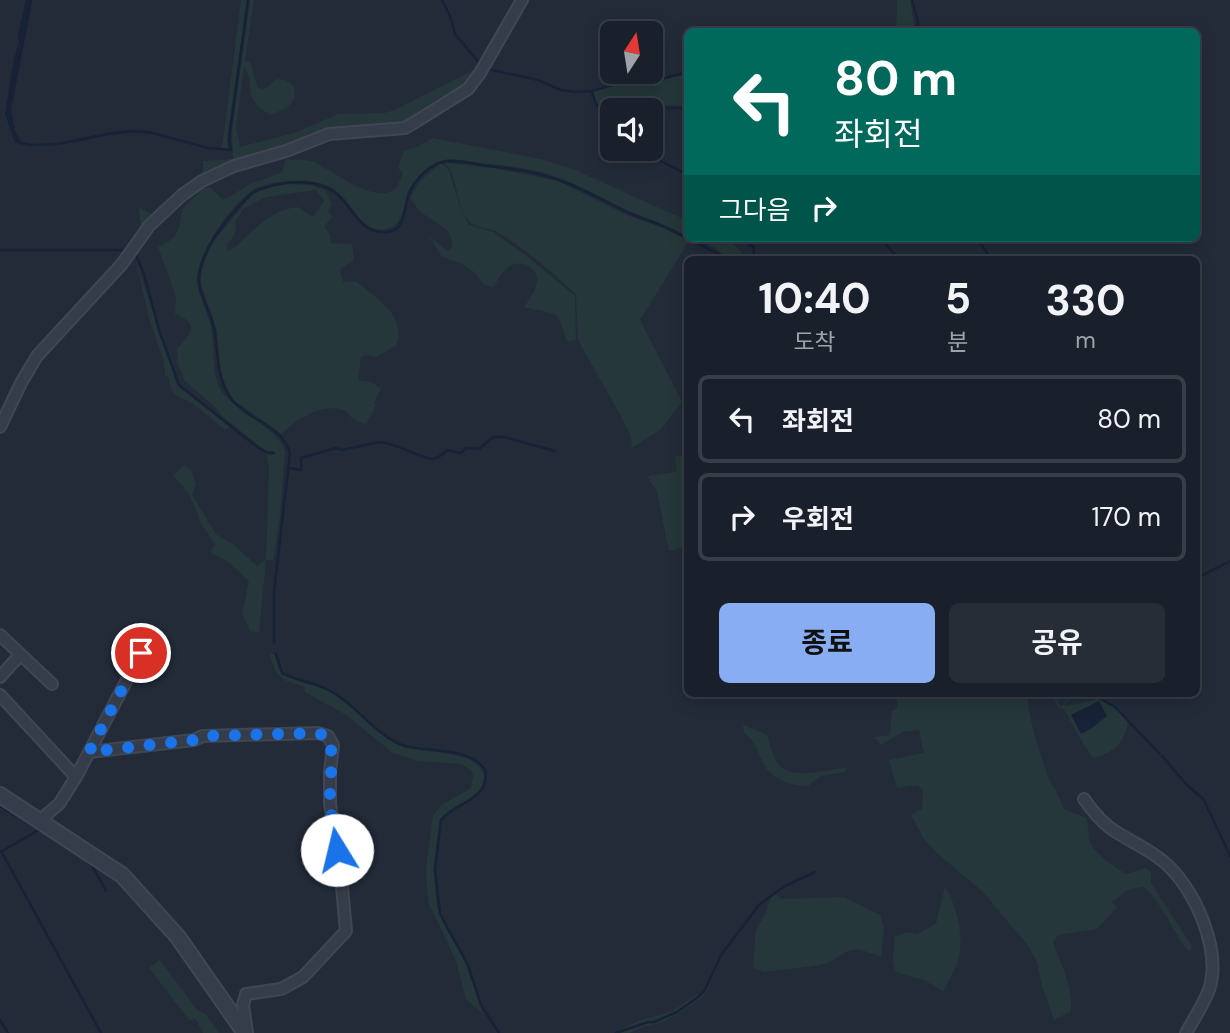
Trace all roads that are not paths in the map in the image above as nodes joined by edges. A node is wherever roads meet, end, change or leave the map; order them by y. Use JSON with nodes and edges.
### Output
{"nodes":[{"id":1,"x":522,"y":0,"type":"edge"},
{"id":2,"x":0,"y":427,"type":"edge"},
{"id":3,"x":0,"y":635,"type":"edge"},
{"id":4,"x":141,"y":653,"type":"dead end"},
{"id":5,"x":20,"y":655,"type":"junction"},
{"id":6,"x":0,"y":677,"type":"edge"},
{"id":7,"x":52,"y":684,"type":"dead end"},
{"id":8,"x":0,"y":695,"type":"edge"},
{"id":9,"x":89,"y":752,"type":"junction"},
{"id":10,"x":76,"y":777,"type":"junction"},
{"id":11,"x":0,"y":795,"type":"edge"},
{"id":12,"x":1084,"y":799,"type":"dead end"},
{"id":13,"x":40,"y":820,"type":"junction"},
{"id":14,"x":246,"y":1033,"type":"edge"},
{"id":15,"x":1186,"y":1033,"type":"edge"}],
"edges":[{"from":1,"to":2,"type":"street"},
{"from":3,"to":5,"type":"street"},
{"from":4,"to":9,"type":"street"},
{"from":5,"to":6,"type":"street"},
{"from":5,"to":7,"type":"street"},
{"from":8,"to":10,"type":"street"},
{"from":9,"to":10,"type":"street"},
{"from":9,"to":14,"type":"street"},
{"from":10,"to":13,"type":"street"},
{"from":11,"to":13,"type":"street"},
{"from":12,"to":15,"type":"street"},
{"from":13,"to":14,"type":"street"}]}
